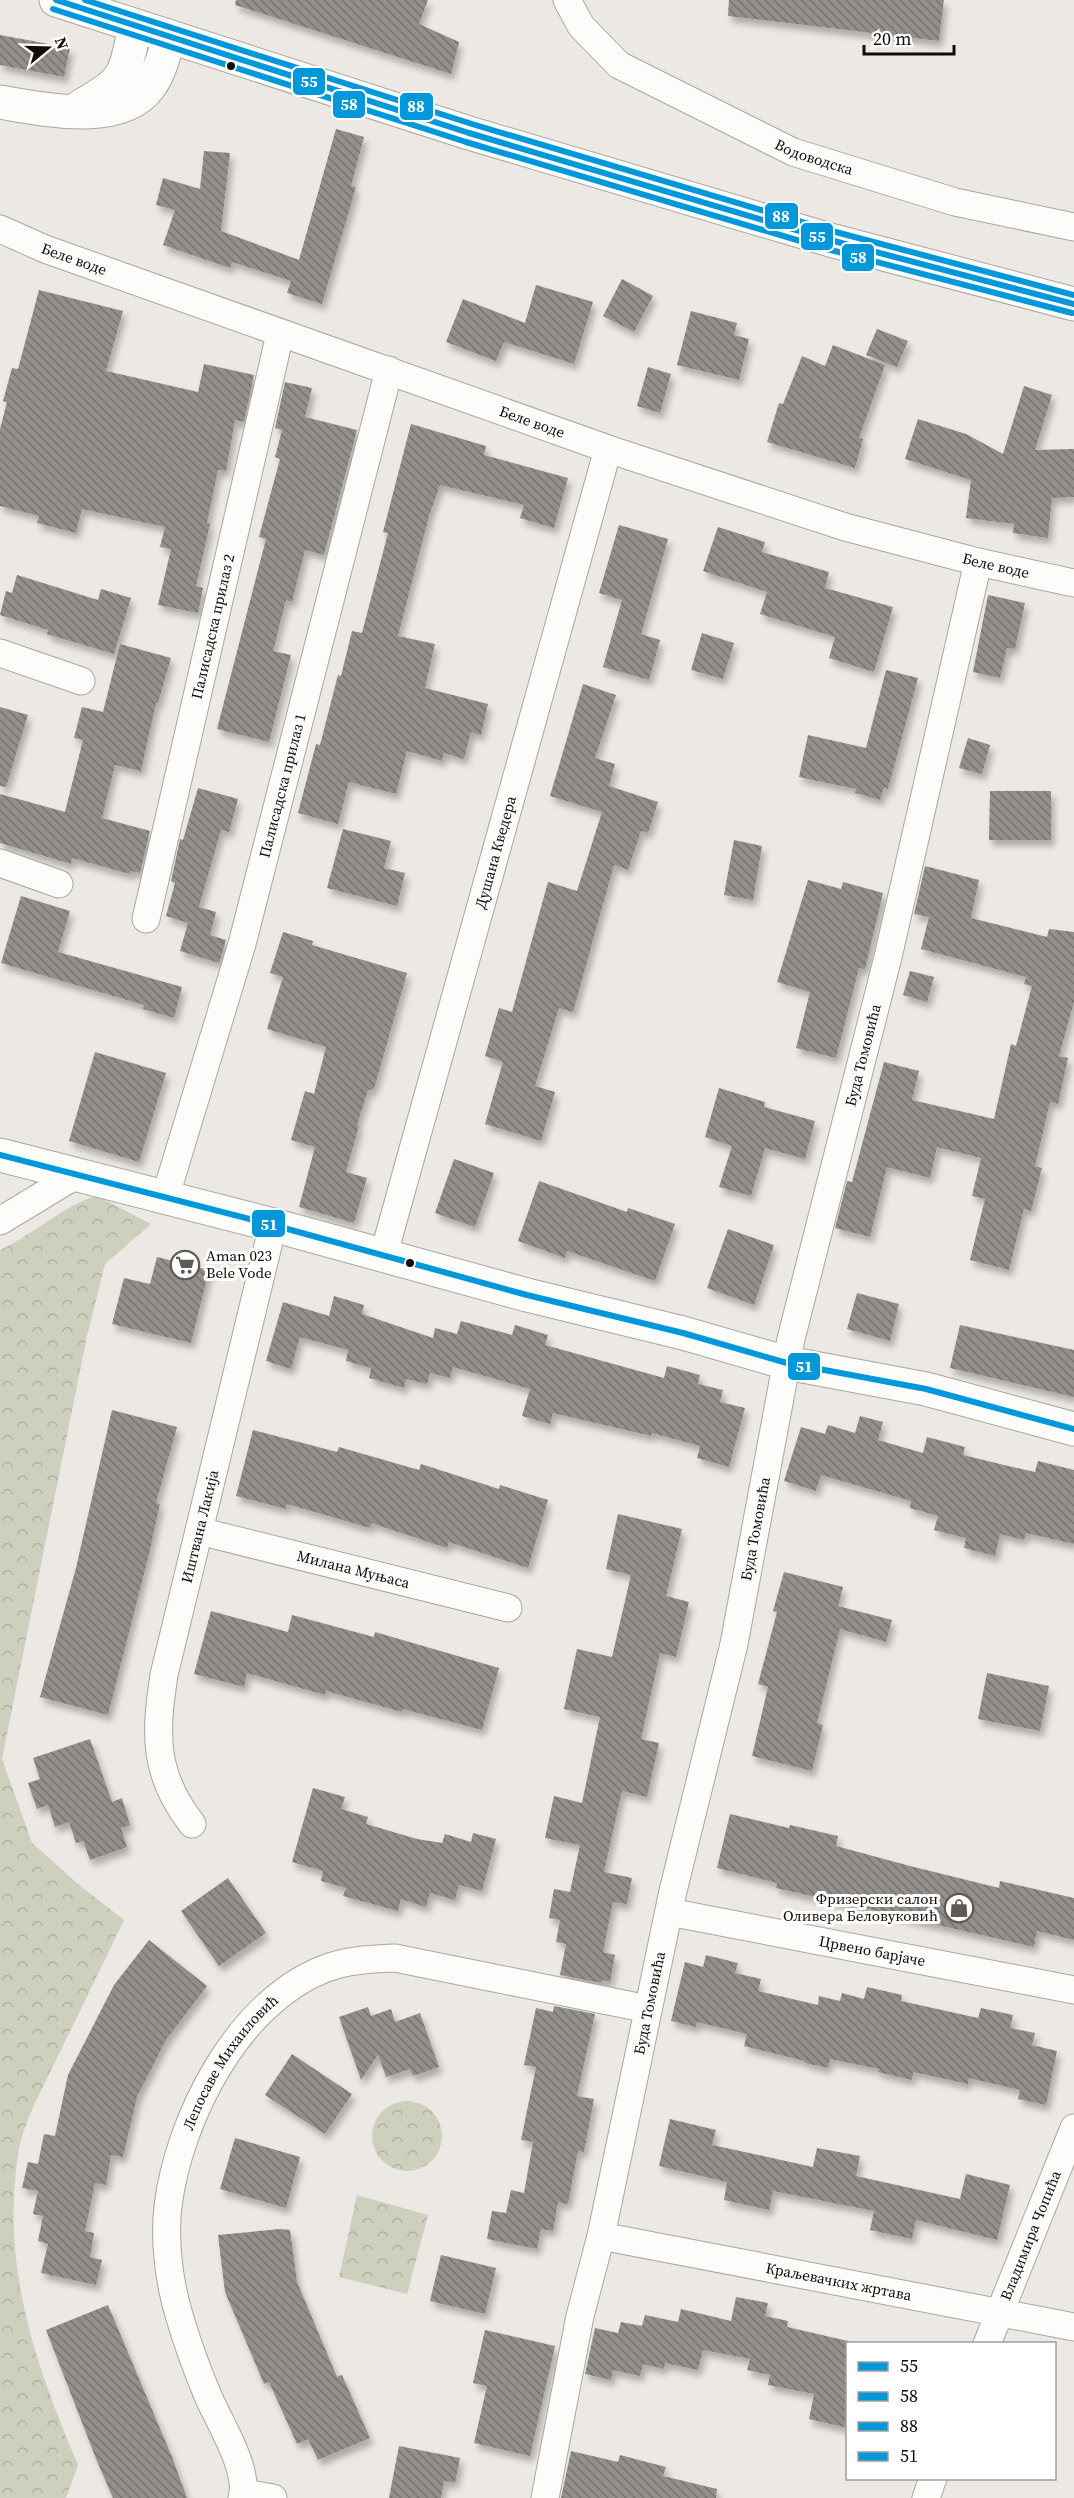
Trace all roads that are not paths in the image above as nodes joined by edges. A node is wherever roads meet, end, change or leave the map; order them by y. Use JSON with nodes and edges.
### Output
{"nodes":[{"id":1,"x":56,"y":0,"type":"edge"},
{"id":2,"x":567,"y":0,"type":"edge"},
{"id":3,"x":135,"y":27,"type":"junction"},
{"id":4,"x":169,"y":38,"type":"junction"},
{"id":5,"x":0,"y":102,"type":"edge"},
{"id":6,"x":74,"y":110,"type":"junction"},
{"id":7,"x":1074,"y":227,"type":"edge"},
{"id":8,"x":0,"y":229,"type":"edge"},
{"id":9,"x":1074,"y":304,"type":"edge"},
{"id":10,"x":280,"y":334,"type":"junction"},
{"id":11,"x":389,"y":370,"type":"junction"},
{"id":12,"x":608,"y":449,"type":"junction"},
{"id":13,"x":978,"y":562,"type":"junction"},
{"id":14,"x":1062,"y":580,"type":"edge"},
{"id":15,"x":1074,"y":592,"type":"edge"},
{"id":16,"x":0,"y":653,"type":"edge"},
{"id":17,"x":81,"y":681,"type":"dead end"},
{"id":18,"x":0,"y":863,"type":"edge"},
{"id":19,"x":59,"y":884,"type":"dead end"},
{"id":20,"x":146,"y":919,"type":"dead end"},
{"id":21,"x":0,"y":1155,"type":"edge"},
{"id":22,"x":76,"y":1175,"type":"junction"},
{"id":23,"x":165,"y":1198,"type":"junction"},
{"id":24,"x":0,"y":1221,"type":"edge"},
{"id":25,"x":273,"y":1225,"type":"junction"},
{"id":26,"x":383,"y":1257,"type":"junction"},
{"id":27,"x":787,"y":1364,"type":"junction"},
{"id":28,"x":1074,"y":1429,"type":"edge"},
{"id":29,"x":199,"y":1532,"type":"junction"},
{"id":30,"x":508,"y":1608,"type":"dead end"},
{"id":31,"x":192,"y":1824,"type":"dead end"},
{"id":32,"x":669,"y":1912,"type":"junction"},
{"id":33,"x":1074,"y":1990,"type":"edge"},
{"id":34,"x":648,"y":2009,"type":"junction"},
{"id":35,"x":1074,"y":2128,"type":"edge"},
{"id":36,"x":602,"y":2236,"type":"junction"},
{"id":37,"x":1000,"y":2313,"type":"junction"},
{"id":38,"x":1074,"y":2327,"type":"edge"},
{"id":39,"x":987,"y":2342,"type":"edge"},
{"id":40,"x":932,"y":2480,"type":"edge"},
{"id":41,"x":243,"y":2495,"type":"edge"},
{"id":42,"x":273,"y":2498,"type":"edge"},
{"id":43,"x":545,"y":2498,"type":"edge"},
{"id":44,"x":926,"y":2498,"type":"edge"}],
"edges":[{"from":1,"to":3,"type":"street"},
{"from":2,"to":7,"type":"street","name":"Водоводска"},
{"from":3,"to":4,"type":"street"},
{"from":3,"to":6,"type":"street"},
{"from":4,"to":6,"type":"street"},
{"from":4,"to":9,"type":"street"},
{"from":5,"to":6,"type":"street"},
{"from":8,"to":10,"type":"street","name":"Беле воде"},
{"from":10,"to":11,"type":"street","name":"Беле воде"},
{"from":10,"to":20,"type":"street","name":"Палисадска прилаз 2"},
{"from":11,"to":12,"type":"street","name":"Беле воде"},
{"from":11,"to":23,"type":"street","name":"Палисадска прилаз 1"},
{"from":12,"to":13,"type":"street","name":"Беле воде"},
{"from":12,"to":26,"type":"street","name":"Душана Кведера"},
{"from":13,"to":14,"type":"street","name":"Беле воде"},
{"from":13,"to":27,"type":"street","name":"Буда Томовића"},
{"from":14,"to":15,"type":"street","name":"Беле воде"},
{"from":16,"to":17,"type":"street"},
{"from":18,"to":19,"type":"street"},
{"from":21,"to":22,"type":"street"},
{"from":22,"to":23,"type":"street"},
{"from":22,"to":24,"type":"street"},
{"from":23,"to":25,"type":"street"},
{"from":25,"to":26,"type":"street"},
{"from":25,"to":29,"type":"street","name":"Иштвана Лакија"},
{"from":26,"to":27,"type":"street"},
{"from":27,"to":28,"type":"street"},
{"from":27,"to":32,"type":"street","name":"Буда Томовића"},
{"from":29,"to":30,"type":"street","name":"Милана Муњаса"},
{"from":29,"to":31,"type":"street","name":"Иштвана Лакија"},
{"from":32,"to":33,"type":"street","name":"Црвено барјаче"},
{"from":32,"to":34,"type":"street","name":"Буда Томовића"},
{"from":34,"to":36,"type":"street","name":"Буда Томовића"},
{"from":34,"to":41,"type":"street","name":"Лепосаве Михаиловић"},
{"from":35,"to":37,"type":"street","name":"Владимира Чопића"},
{"from":36,"to":37,"type":"street","name":"Краљевачких жртава"},
{"from":36,"to":43,"type":"street","name":"Буда Томовића"},
{"from":37,"to":38,"type":"street","name":"Краљевачких жртава"},
{"from":37,"to":39,"type":"street","name":"Владимира Чопића"},
{"from":40,"to":44,"type":"street"},
{"from":41,"to":42,"type":"street"}]}
